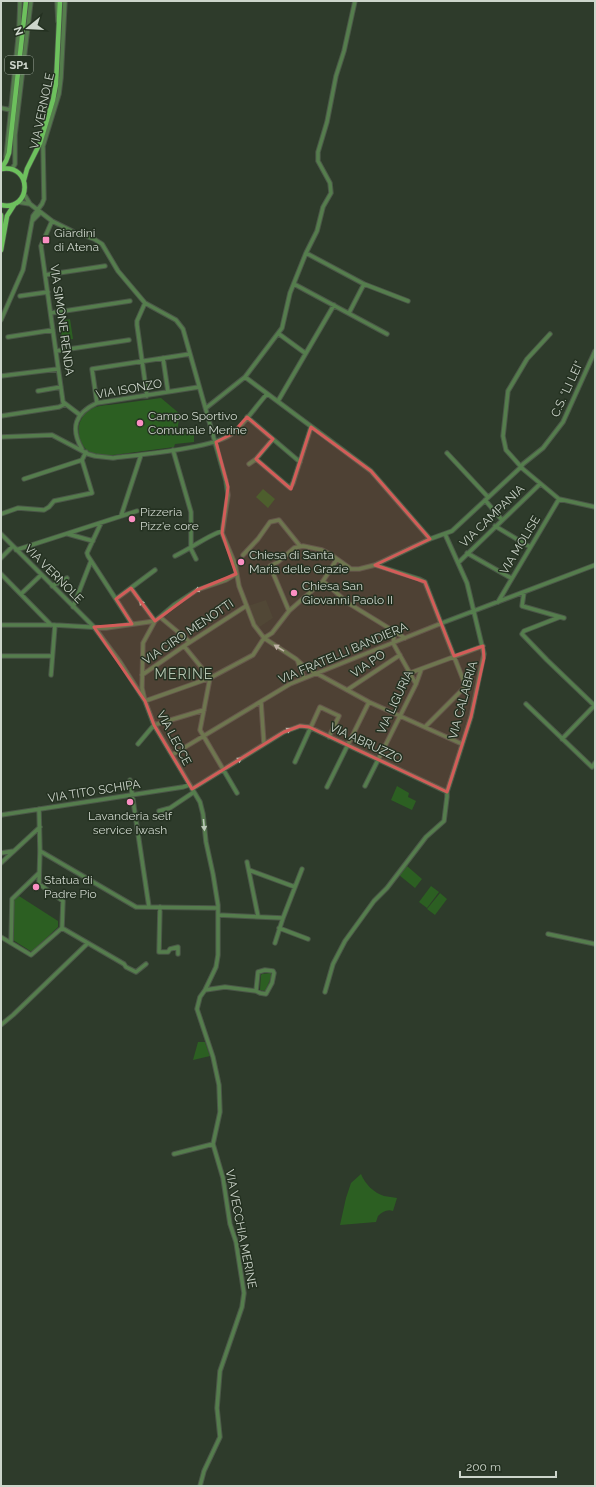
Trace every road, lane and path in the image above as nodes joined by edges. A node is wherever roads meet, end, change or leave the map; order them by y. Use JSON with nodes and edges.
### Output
{"nodes":[{"id":1,"x":20,"y":1,"type":"edge"},
{"id":2,"x":26,"y":1,"type":"edge"},
{"id":3,"x":31,"y":1,"type":"edge"},
{"id":4,"x":58,"y":1,"type":"edge"},
{"id":5,"x":65,"y":1,"type":"edge"},
{"id":6,"x":355,"y":1,"type":"edge"},
{"id":7,"x":1,"y":108,"type":"edge"},
{"id":8,"x":11,"y":110,"type":"junction"},
{"id":9,"x":1,"y":165,"type":"edge"},
{"id":10,"x":1,"y":169,"type":"edge"},
{"id":11,"x":12,"y":169,"type":"junction"},
{"id":12,"x":24,"y":180,"type":"junction"},
{"id":13,"x":24,"y":194,"type":"junction"},
{"id":14,"x":17,"y":202,"type":"junction"},
{"id":15,"x":30,"y":204,"type":"junction"},
{"id":16,"x":1,"y":205,"type":"edge"},
{"id":17,"x":38,"y":210,"type":"junction"},
{"id":18,"x":1,"y":215,"type":"edge"},
{"id":19,"x":45,"y":216,"type":"junction"},
{"id":20,"x":36,"y":217,"type":"junction"},
{"id":21,"x":33,"y":220,"type":"junction"},
{"id":22,"x":52,"y":221,"type":"junction"},
{"id":23,"x":1,"y":232,"type":"edge"},
{"id":24,"x":1,"y":250,"type":"edge"},
{"id":25,"x":306,"y":253,"type":"junction"},
{"id":26,"x":105,"y":266,"type":"dead end"},
{"id":27,"x":45,"y":275,"type":"junction"},
{"id":28,"x":294,"y":284,"type":"junction"},
{"id":29,"x":364,"y":284,"type":"junction"},
{"id":30,"x":48,"y":292,"type":"junction"},
{"id":31,"x":20,"y":296,"type":"dead end"},
{"id":32,"x":130,"y":301,"type":"dead end"},
{"id":33,"x":408,"y":301,"type":"dead end"},
{"id":34,"x":145,"y":304,"type":"junction"},
{"id":35,"x":334,"y":305,"type":"junction"},
{"id":36,"x":51,"y":313,"type":"junction"},
{"id":37,"x":349,"y":313,"type":"junction"},
{"id":38,"x":1,"y":320,"type":"edge"},
{"id":39,"x":53,"y":330,"type":"junction"},
{"id":40,"x":278,"y":334,"type":"junction"},
{"id":41,"x":387,"y":334,"type":"dead end"},
{"id":42,"x":550,"y":334,"type":"dead end"},
{"id":43,"x":8,"y":337,"type":"dead end"},
{"id":44,"x":129,"y":340,"type":"dead end"},
{"id":45,"x":56,"y":351,"type":"junction"},
{"id":46,"x":595,"y":351,"type":"edge"},
{"id":47,"x":305,"y":353,"type":"junction"},
{"id":48,"x":190,"y":354,"type":"junction"},
{"id":49,"x":163,"y":358,"type":"junction"},
{"id":50,"x":142,"y":361,"type":"junction"},
{"id":51,"x":58,"y":368,"type":"junction"},
{"id":52,"x":1,"y":376,"type":"edge"},
{"id":53,"x":245,"y":377,"type":"junction"},
{"id":54,"x":199,"y":387,"type":"junction"},
{"id":55,"x":61,"y":388,"type":"junction"},
{"id":56,"x":38,"y":391,"type":"dead end"},
{"id":57,"x":168,"y":392,"type":"junction"},
{"id":58,"x":267,"y":394,"type":"junction"},
{"id":59,"x":147,"y":396,"type":"junction"},
{"id":60,"x":278,"y":401,"type":"junction"},
{"id":61,"x":97,"y":403,"type":"junction"},
{"id":62,"x":65,"y":404,"type":"junction"},
{"id":63,"x":206,"y":408,"type":"junction"},
{"id":64,"x":1,"y":416,"type":"edge"},
{"id":65,"x":80,"y":416,"type":"junction"},
{"id":66,"x":247,"y":417,"type":"junction"},
{"id":67,"x":310,"y":427,"type":"junction"},
{"id":68,"x":1,"y":437,"type":"edge"},
{"id":69,"x":273,"y":439,"type":"junction"},
{"id":70,"x":216,"y":442,"type":"junction"},
{"id":71,"x":173,"y":450,"type":"junction"},
{"id":72,"x":84,"y":452,"type":"junction"},
{"id":73,"x":447,"y":453,"type":"dead end"},
{"id":74,"x":141,"y":455,"type":"junction"},
{"id":75,"x":256,"y":459,"type":"junction"},
{"id":76,"x":82,"y":460,"type":"junction"},
{"id":77,"x":300,"y":462,"type":"junction"},
{"id":78,"x":249,"y":464,"type":"dead end"},
{"id":79,"x":521,"y":467,"type":"junction"},
{"id":80,"x":24,"y":479,"type":"dead end"},
{"id":81,"x":540,"y":484,"type":"junction"},
{"id":82,"x":488,"y":497,"type":"junction"},
{"id":83,"x":559,"y":499,"type":"junction"},
{"id":84,"x":485,"y":500,"type":"junction"},
{"id":85,"x":595,"y":507,"type":"edge"},
{"id":86,"x":137,"y":511,"type":"dead end"},
{"id":87,"x":1,"y":514,"type":"edge"},
{"id":88,"x":121,"y":516,"type":"junction"},
{"id":89,"x":502,"y":520,"type":"junction"},
{"id":90,"x":101,"y":523,"type":"junction"},
{"id":91,"x":495,"y":526,"type":"junction"},
{"id":92,"x":222,"y":531,"type":"junction"},
{"id":93,"x":1,"y":534,"type":"edge"},
{"id":94,"x":66,"y":534,"type":"junction"},
{"id":95,"x":445,"y":534,"type":"junction"},
{"id":96,"x":430,"y":539,"type":"junction"},
{"id":97,"x":93,"y":541,"type":"junction"},
{"id":98,"x":13,"y":546,"type":"junction"},
{"id":99,"x":300,"y":546,"type":"junction"},
{"id":100,"x":530,"y":547,"type":"junction"},
{"id":101,"x":191,"y":548,"type":"junction"},
{"id":102,"x":16,"y":550,"type":"junction"},
{"id":103,"x":468,"y":553,"type":"junction"},
{"id":104,"x":243,"y":555,"type":"dead end"},
{"id":105,"x":176,"y":556,"type":"dead end"},
{"id":106,"x":1,"y":558,"type":"edge"},
{"id":107,"x":196,"y":559,"type":"dead end"},
{"id":108,"x":337,"y":559,"type":"junction"},
{"id":109,"x":91,"y":561,"type":"junction"},
{"id":110,"x":458,"y":562,"type":"junction"},
{"id":111,"x":376,"y":565,"type":"junction"},
{"id":112,"x":595,"y":565,"type":"edge"},
{"id":113,"x":155,"y":570,"type":"dead end"},
{"id":114,"x":1,"y":574,"type":"edge"},
{"id":115,"x":236,"y":574,"type":"junction"},
{"id":116,"x":41,"y":575,"type":"junction"},
{"id":117,"x":67,"y":578,"type":"dead end"},
{"id":118,"x":511,"y":578,"type":"junction"},
{"id":119,"x":323,"y":581,"type":"junction"},
{"id":120,"x":52,"y":586,"type":"junction"},
{"id":121,"x":131,"y":588,"type":"junction"},
{"id":122,"x":524,"y":592,"type":"junction"},
{"id":123,"x":21,"y":594,"type":"junction"},
{"id":124,"x":116,"y":599,"type":"junction"},
{"id":125,"x":498,"y":602,"type":"junction"},
{"id":126,"x":73,"y":606,"type":"junction"},
{"id":127,"x":246,"y":606,"type":"junction"},
{"id":128,"x":289,"y":611,"type":"junction"},
{"id":129,"x":475,"y":611,"type":"junction"},
{"id":130,"x":160,"y":617,"type":"junction"},
{"id":131,"x":155,"y":621,"type":"junction"},
{"id":132,"x":442,"y":623,"type":"junction"},
{"id":133,"x":132,"y":624,"type":"junction"},
{"id":134,"x":1,"y":625,"type":"edge"},
{"id":135,"x":53,"y":625,"type":"junction"},
{"id":136,"x":95,"y":628,"type":"junction"},
{"id":137,"x":390,"y":629,"type":"junction"},
{"id":138,"x":264,"y":638,"type":"junction"},
{"id":139,"x":405,"y":638,"type":"junction"},
{"id":140,"x":190,"y":642,"type":"junction"},
{"id":141,"x":393,"y":643,"type":"junction"},
{"id":142,"x":184,"y":646,"type":"junction"},
{"id":143,"x":483,"y":646,"type":"junction"},
{"id":144,"x":400,"y":655,"type":"junction"},
{"id":145,"x":1,"y":656,"type":"edge"},
{"id":146,"x":52,"y":656,"type":"junction"},
{"id":147,"x":454,"y":656,"type":"junction"},
{"id":148,"x":298,"y":661,"type":"junction"},
{"id":149,"x":421,"y":670,"type":"junction"},
{"id":150,"x":316,"y":673,"type":"junction"},
{"id":151,"x":410,"y":673,"type":"junction"},
{"id":152,"x":51,"y":675,"type":"dead end"},
{"id":153,"x":142,"y":675,"type":"junction"},
{"id":154,"x":209,"y":678,"type":"junction"},
{"id":155,"x":304,"y":678,"type":"junction"},
{"id":156,"x":416,"y":684,"type":"junction"},
{"id":157,"x":347,"y":690,"type":"junction"},
{"id":158,"x":145,"y":701,"type":"junction"},
{"id":159,"x":261,"y":702,"type":"junction"},
{"id":160,"x":368,"y":702,"type":"junction"},
{"id":161,"x":526,"y":704,"type":"dead end"},
{"id":162,"x":595,"y":706,"type":"edge"},
{"id":163,"x":204,"y":710,"type":"junction"},
{"id":164,"x":400,"y":716,"type":"junction"},
{"id":165,"x":154,"y":725,"type":"junction"},
{"id":166,"x":424,"y":727,"type":"junction"},
{"id":167,"x":310,"y":728,"type":"junction"},
{"id":168,"x":204,"y":736,"type":"junction"},
{"id":169,"x":329,"y":737,"type":"junction"},
{"id":170,"x":562,"y":739,"type":"junction"},
{"id":171,"x":138,"y":744,"type":"dead end"},
{"id":172,"x":264,"y":744,"type":"junction"},
{"id":173,"x":462,"y":744,"type":"junction"},
{"id":174,"x":347,"y":746,"type":"junction"},
{"id":175,"x":172,"y":755,"type":"junction"},
{"id":176,"x":378,"y":761,"type":"junction"},
{"id":177,"x":294,"y":762,"type":"dead end"},
{"id":178,"x":595,"y":763,"type":"edge"},
{"id":179,"x":223,"y":769,"type":"junction"},
{"id":180,"x":130,"y":780,"type":"dead end"},
{"id":181,"x":365,"y":786,"type":"dead end"},
{"id":182,"x":327,"y":788,"type":"dead end"},
{"id":183,"x":192,"y":789,"type":"junction"},
{"id":184,"x":447,"y":792,"type":"junction"},
{"id":185,"x":237,"y":793,"type":"dead end"},
{"id":186,"x":132,"y":795,"type":"junction"},
{"id":187,"x":39,"y":809,"type":"junction"},
{"id":188,"x":159,"y":811,"type":"dead end"},
{"id":189,"x":1,"y":815,"type":"edge"},
{"id":190,"x":40,"y":827,"type":"junction"},
{"id":191,"x":14,"y":850,"type":"junction"},
{"id":192,"x":40,"y":852,"type":"junction"},
{"id":193,"x":1,"y":853,"type":"edge"},
{"id":194,"x":247,"y":862,"type":"dead end"},
{"id":195,"x":1,"y":863,"type":"edge"},
{"id":196,"x":302,"y":869,"type":"dead end"},
{"id":197,"x":249,"y":870,"type":"junction"},
{"id":198,"x":39,"y":873,"type":"junction"},
{"id":199,"x":295,"y":887,"type":"junction"},
{"id":200,"x":149,"y":907,"type":"junction"},
{"id":201,"x":160,"y":907,"type":"junction"},
{"id":202,"x":218,"y":908,"type":"junction"},
{"id":203,"x":218,"y":915,"type":"junction"},
{"id":204,"x":258,"y":916,"type":"junction"},
{"id":205,"x":283,"y":918,"type":"junction"},
{"id":206,"x":62,"y":928,"type":"junction"},
{"id":207,"x":280,"y":928,"type":"junction"},
{"id":208,"x":548,"y":934,"type":"dead end"},
{"id":209,"x":1,"y":937,"type":"edge"},
{"id":210,"x":308,"y":939,"type":"dead end"},
{"id":211,"x":11,"y":943,"type":"junction"},
{"id":212,"x":88,"y":943,"type":"junction"},
{"id":213,"x":275,"y":943,"type":"dead end"},
{"id":214,"x":595,"y":944,"type":"edge"},
{"id":215,"x":178,"y":954,"type":"dead end"},
{"id":216,"x":146,"y":964,"type":"dead end"},
{"id":217,"x":205,"y":990,"type":"junction"},
{"id":218,"x":256,"y":991,"type":"junction"},
{"id":219,"x":325,"y":992,"type":"dead end"},
{"id":220,"x":200,"y":997,"type":"joint"},
{"id":221,"x":1,"y":1025,"type":"edge"},
{"id":222,"x":213,"y":1144,"type":"junction"},
{"id":223,"x":174,"y":1154,"type":"dead end"},
{"id":224,"x":200,"y":1486,"type":"edge"}],
"edges":[{"from":1,"to":8,"type":"street"},
{"from":2,"to":10,"type":"main road","number":"SP1"},
{"from":3,"to":11,"type":"street"},
{"from":4,"to":12,"type":"main road"},
{"from":5,"to":17,"type":"street","name":"VIA VERNOLE"},
{"from":6,"to":25,"type":"street"},
{"from":7,"to":8,"type":"street"},
{"from":8,"to":9,"type":"street"},
{"from":10,"to":11,"type":"main road","number":"SP1"},
{"from":11,"to":12,"type":"main road"},
{"from":12,"to":13,"type":"main road"},
{"from":13,"to":14,"type":"main road"},
{"from":13,"to":15,"type":"street"},
{"from":14,"to":15,"type":"street"},
{"from":14,"to":16,"type":"main road"},
{"from":14,"to":24,"type":"main road"},
{"from":15,"to":17,"type":"street"},
{"from":17,"to":19,"type":"street"},
{"from":17,"to":20,"type":"street","name":"VIA VERNOLE"},
{"from":17,"to":21,"type":"street","name":"VIA VERNOLE"},
{"from":18,"to":23,"type":"main road"},
{"from":19,"to":20,"type":"street"},
{"from":19,"to":22,"type":"street"},
{"from":20,"to":21,"type":"street","name":"VIA VERNOLE"},
{"from":21,"to":38,"type":"street","name":"VIA VERNOLE"},
{"from":22,"to":27,"type":"street","name":"VIA SIMONE RENDA"},
{"from":22,"to":34,"type":"street"},
{"from":25,"to":28,"type":"street"},
{"from":25,"to":29,"type":"street"},
{"from":26,"to":27,"type":"street"},
{"from":27,"to":30,"type":"street","name":"VIA SIMONE RENDA"},
{"from":28,"to":35,"type":"street"},
{"from":28,"to":40,"type":"street"},
{"from":29,"to":33,"type":"street"},
{"from":29,"to":37,"type":"street"},
{"from":30,"to":31,"type":"street"},
{"from":30,"to":36,"type":"street","name":"VIA SIMONE RENDA"},
{"from":32,"to":36,"type":"street"},
{"from":34,"to":48,"type":"street"},
{"from":34,"to":50,"type":"street"},
{"from":35,"to":37,"type":"street"},
{"from":35,"to":47,"type":"street"},
{"from":36,"to":39,"type":"street","name":"VIA SIMONE RENDA"},
{"from":37,"to":41,"type":"street"},
{"from":39,"to":43,"type":"street"},
{"from":39,"to":45,"type":"street","name":"VIA SIMONE RENDA"},
{"from":40,"to":47,"type":"street"},
{"from":40,"to":53,"type":"street"},
{"from":42,"to":79,"type":"street"},
{"from":44,"to":45,"type":"street"},
{"from":45,"to":51,"type":"street","name":"VIA SIMONE RENDA"},
{"from":46,"to":79,"type":"street","name":"C.S. \"LI LEI\""},
{"from":47,"to":60,"type":"street"},
{"from":48,"to":49,"type":"street"},
{"from":48,"to":54,"type":"street"},
{"from":49,"to":50,"type":"street"},
{"from":49,"to":57,"type":"street"},
{"from":50,"to":59,"type":"street"},
{"from":50,"to":61,"type":"street"},
{"from":51,"to":52,"type":"street"},
{"from":51,"to":55,"type":"street","name":"VIA SIMONE RENDA"},
{"from":53,"to":58,"type":"street"},
{"from":53,"to":63,"type":"street"},
{"from":54,"to":57,"type":"street","name":"VIA ISONZO"},
{"from":54,"to":63,"type":"street"},
{"from":55,"to":56,"type":"street"},
{"from":55,"to":62,"type":"street","name":"VIA SIMONE RENDA"},
{"from":57,"to":59,"type":"street","name":"VIA ISONZO"},
{"from":58,"to":60,"type":"street"},
{"from":58,"to":66,"type":"street"},
{"from":59,"to":61,"type":"street","name":"VIA ISONZO"},
{"from":60,"to":67,"type":"street"},
{"from":61,"to":65,"type":"street","name":"VIA ISONZO"},
{"from":62,"to":64,"type":"street"},
{"from":62,"to":65,"type":"street"},
{"from":63,"to":70,"type":"street"},
{"from":65,"to":72,"type":"street"},
{"from":66,"to":69,"type":"street"},
{"from":66,"to":70,"type":"street"},
{"from":67,"to":77,"type":"street"},
{"from":67,"to":96,"type":"street"},
{"from":68,"to":72,"type":"street"},
{"from":69,"to":75,"type":"street"},
{"from":69,"to":77,"type":"street"},
{"from":70,"to":71,"type":"street"},
{"from":70,"to":92,"type":"street"},
{"from":71,"to":74,"type":"street"},
{"from":71,"to":101,"type":"street"},
{"from":72,"to":74,"type":"street"},
{"from":72,"to":76,"type":"street"},
{"from":73,"to":82,"type":"street"},
{"from":74,"to":88,"type":"street"},
{"from":75,"to":77,"type":"street"},
{"from":75,"to":78,"type":"street"},
{"from":76,"to":80,"type":"street"},
{"from":76,"to":87,"type":"street"},
{"from":79,"to":81,"type":"street"},
{"from":79,"to":82,"type":"street","name":"C.S. \"LI LEI\""},
{"from":81,"to":83,"type":"street"},
{"from":81,"to":89,"type":"street","name":"VIA CAMPANIA"},
{"from":82,"to":84,"type":"street","name":"C.S. \"LI LEI\""},
{"from":83,"to":85,"type":"street"},
{"from":83,"to":100,"type":"street","name":"VIA MOLISE"},
{"from":84,"to":89,"type":"street"},
{"from":84,"to":95,"type":"street","name":"C.S. \"LI LEI\""},
{"from":86,"to":88,"type":"street"},
{"from":88,"to":90,"type":"street"},
{"from":89,"to":91,"type":"street","name":"VIA CAMPANIA"},
{"from":90,"to":94,"type":"street"},
{"from":90,"to":97,"type":"street"},
{"from":91,"to":100,"type":"street"},
{"from":91,"to":103,"type":"street","name":"VIA CAMPANIA"},
{"from":92,"to":101,"type":"street"},
{"from":92,"to":115,"type":"street"},
{"from":93,"to":98,"type":"street","name":"VIA VERNOLE"},
{"from":94,"to":97,"type":"street"},
{"from":94,"to":102,"type":"street"},
{"from":95,"to":96,"type":"street","name":"C.S. \"LI LEI\""},
{"from":95,"to":110,"type":"street","name":"VIA CALABRIA"},
{"from":96,"to":111,"type":"street","name":"C.S. \"LI LEI\""},
{"from":97,"to":109,"type":"street"},
{"from":98,"to":102,"type":"street","name":"VIA VERNOLE"},
{"from":98,"to":106,"type":"street"},
{"from":99,"to":104,"type":"street"},
{"from":99,"to":108,"type":"street","name":"C.S. \"LI LEI\""},
{"from":99,"to":128,"type":"street"},
{"from":100,"to":118,"type":"street","name":"VIA MOLISE"},
{"from":101,"to":105,"type":"street"},
{"from":101,"to":107,"type":"street"},
{"from":102,"to":116,"type":"street","name":"VIA VERNOLE"},
{"from":103,"to":110,"type":"street","name":"VIA CAMPANIA"},
{"from":103,"to":118,"type":"street"},
{"from":108,"to":111,"type":"street","name":"C.S. \"LI LEI\""},
{"from":108,"to":119,"type":"street"},
{"from":109,"to":124,"type":"street"},
{"from":109,"to":126,"type":"street"},
{"from":110,"to":129,"type":"street","name":"VIA CALABRIA"},
{"from":111,"to":132,"type":"street"},
{"from":112,"to":122,"type":"street","name":"VIA FRATELLI BANDIERA"},
{"from":113,"to":121,"type":"street"},
{"from":114,"to":123,"type":"street"},
{"from":115,"to":127,"type":"street"},
{"from":115,"to":130,"type":"street","name":"VIA LECCE","one_way":true},
{"from":116,"to":120,"type":"street","name":"VIA VERNOLE"},
{"from":116,"to":123,"type":"street"},
{"from":117,"to":120,"type":"street"},
{"from":118,"to":125,"type":"street","name":"VIA MOLISE"},
{"from":119,"to":128,"type":"street"},
{"from":119,"to":137,"type":"street"},
{"from":120,"to":126,"type":"street","name":"VIA VERNOLE"},
{"from":121,"to":124,"type":"street"},
{"from":131,"to":121,"type":"street","one_way":true},
{"from":122,"to":125,"type":"street","name":"VIA FRATELLI BANDIERA"},
{"from":122,"to":162,"type":"street"},
{"from":123,"to":135,"type":"street"},
{"from":124,"to":133,"type":"street"},
{"from":125,"to":129,"type":"street","name":"VIA FRATELLI BANDIERA"},
{"from":126,"to":136,"type":"street","name":"VIA VERNOLE"},
{"from":127,"to":138,"type":"street"},
{"from":127,"to":140,"type":"street","name":"VIA CIRO MENOTTI"},
{"from":128,"to":138,"type":"street"},
{"from":129,"to":132,"type":"street","name":"VIA FRATELLI BANDIERA"},
{"from":129,"to":143,"type":"street","name":"VIA CALABRIA"},
{"from":130,"to":131,"type":"street","name":"VIA LECCE"},
{"from":130,"to":140,"type":"street"},
{"from":131,"to":133,"type":"street"},
{"from":131,"to":153,"type":"street","name":"VIA LECCE"},
{"from":132,"to":139,"type":"street","name":"VIA FRATELLI BANDIERA"},
{"from":132,"to":147,"type":"street"},
{"from":133,"to":136,"type":"street"},
{"from":134,"to":135,"type":"street"},
{"from":135,"to":136,"type":"street"},
{"from":135,"to":146,"type":"street"},
{"from":136,"to":158,"type":"street","name":"VIA VERNOLE"},
{"from":137,"to":139,"type":"street"},
{"from":137,"to":141,"type":"street"},
{"from":148,"to":138,"type":"street","one_way":true},
{"from":138,"to":154,"type":"street"},
{"from":139,"to":141,"type":"street","name":"VIA FRATELLI BANDIERA"},
{"from":140,"to":142,"type":"street","name":"VIA CIRO MENOTTI"},
{"from":141,"to":144,"type":"street"},
{"from":141,"to":150,"type":"street","name":"VIA FRATELLI BANDIERA"},
{"from":142,"to":153,"type":"street","name":"VIA CIRO MENOTTI"},
{"from":142,"to":154,"type":"street"},
{"from":143,"to":147,"type":"street"},
{"from":143,"to":173,"type":"street","name":"VIA CALABRIA"},
{"from":144,"to":151,"type":"street"},
{"from":144,"to":157,"type":"street","name":"VIA PO"},
{"from":145,"to":146,"type":"street"},
{"from":146,"to":152,"type":"street"},
{"from":147,"to":149,"type":"street"},
{"from":147,"to":166,"type":"street"},
{"from":148,"to":150,"type":"street"},
{"from":148,"to":155,"type":"street"},
{"from":149,"to":151,"type":"street"},
{"from":149,"to":156,"type":"street","name":"VIA LIGURIA"},
{"from":150,"to":155,"type":"street","name":"VIA FRATELLI BANDIERA"},
{"from":150,"to":157,"type":"street"},
{"from":151,"to":156,"type":"street"},
{"from":153,"to":158,"type":"street","name":"VIA LECCE"},
{"from":154,"to":158,"type":"street"},
{"from":154,"to":163,"type":"street"},
{"from":155,"to":159,"type":"street","name":"VIA FRATELLI BANDIERA"},
{"from":156,"to":164,"type":"street","name":"VIA LIGURIA"},
{"from":157,"to":160,"type":"street"},
{"from":158,"to":165,"type":"street","name":"VIA LECCE"},
{"from":159,"to":168,"type":"street","name":"VIA FRATELLI BANDIERA"},
{"from":159,"to":172,"type":"street"},
{"from":160,"to":164,"type":"street"},
{"from":160,"to":174,"type":"street"},
{"from":161,"to":170,"type":"street"},
{"from":162,"to":170,"type":"street"},
{"from":163,"to":165,"type":"street"},
{"from":163,"to":168,"type":"street"},
{"from":164,"to":166,"type":"street"},
{"from":164,"to":176,"type":"street","name":"VIA LIGURIA"},
{"from":165,"to":171,"type":"street"},
{"from":165,"to":175,"type":"street","name":"VIA LECCE"},
{"from":166,"to":173,"type":"street"},
{"from":167,"to":169,"type":"street","name":"VIA ABRUZZO"},
{"from":167,"to":169,"type":"street"},
{"from":172,"to":167,"type":"street","one_way":true},
{"from":167,"to":177,"type":"street","name":"VIA ABRUZZO"},
{"from":168,"to":175,"type":"street","name":"VIA FRATELLI BANDIERA"},
{"from":168,"to":179,"type":"street"},
{"from":169,"to":174,"type":"street","name":"VIA ABRUZZO"},
{"from":170,"to":178,"type":"street"},
{"from":179,"to":172,"type":"street","one_way":true},
{"from":173,"to":184,"type":"street","name":"VIA CALABRIA"},
{"from":174,"to":176,"type":"street","name":"VIA ABRUZZO"},
{"from":174,"to":182,"type":"street"},
{"from":175,"to":183,"type":"street","name":"VIA LECCE"},
{"from":176,"to":181,"type":"street","name":"VIA LIGURIA"},
{"from":176,"to":184,"type":"street","name":"VIA ABRUZZO"},
{"from":179,"to":183,"type":"street"},
{"from":179,"to":185,"type":"street"},
{"from":180,"to":186,"type":"street"},
{"from":183,"to":186,"type":"street","name":"VIA TITO SCHIPA"},
{"from":183,"to":188,"type":"street"},
{"from":183,"to":202,"type":"street","name":"VIA LECCE","one_way":true},
{"from":184,"to":219,"type":"street","name":"VIA CALABRIA"},
{"from":186,"to":187,"type":"street","name":"VIA TITO SCHIPA"},
{"from":186,"to":200,"type":"street"},
{"from":187,"to":189,"type":"street","name":"VIA TITO SCHIPA"},
{"from":187,"to":190,"type":"street"},
{"from":190,"to":191,"type":"street"},
{"from":190,"to":192,"type":"street"},
{"from":191,"to":193,"type":"street"},
{"from":191,"to":195,"type":"street"},
{"from":192,"to":198,"type":"street"},
{"from":192,"to":200,"type":"street"},
{"from":194,"to":197,"type":"street"},
{"from":196,"to":199,"type":"street"},
{"from":197,"to":199,"type":"street"},
{"from":197,"to":204,"type":"street"},
{"from":198,"to":206,"type":"street"},
{"from":198,"to":211,"type":"street"},
{"from":199,"to":205,"type":"street"},
{"from":200,"to":201,"type":"street"},
{"from":201,"to":202,"type":"street"},
{"from":201,"to":215,"type":"street"},
{"from":202,"to":203,"type":"street","name":"VIA LECCE"},
{"from":203,"to":204,"type":"street"},
{"from":203,"to":217,"type":"street","name":"VIA LECCE"},
{"from":204,"to":205,"type":"street"},
{"from":205,"to":207,"type":"street"},
{"from":206,"to":211,"type":"street"},
{"from":206,"to":212,"type":"street"},
{"from":207,"to":210,"type":"street"},
{"from":207,"to":213,"type":"street"},
{"from":208,"to":214,"type":"street"},
{"from":209,"to":211,"type":"street"},
{"from":212,"to":216,"type":"street"},
{"from":212,"to":221,"type":"street"},
{"from":217,"to":218,"type":"street"},
{"from":217,"to":220,"type":"street","name":"VIA LECCE"},
{"from":218,"to":218,"type":"street"},
{"from":220,"to":222,"type":"street","name":"VIA VECCHIA MERINE"},
{"from":222,"to":223,"type":"street"},
{"from":222,"to":224,"type":"street","name":"VIA VECCHIA MERINE"}]}
